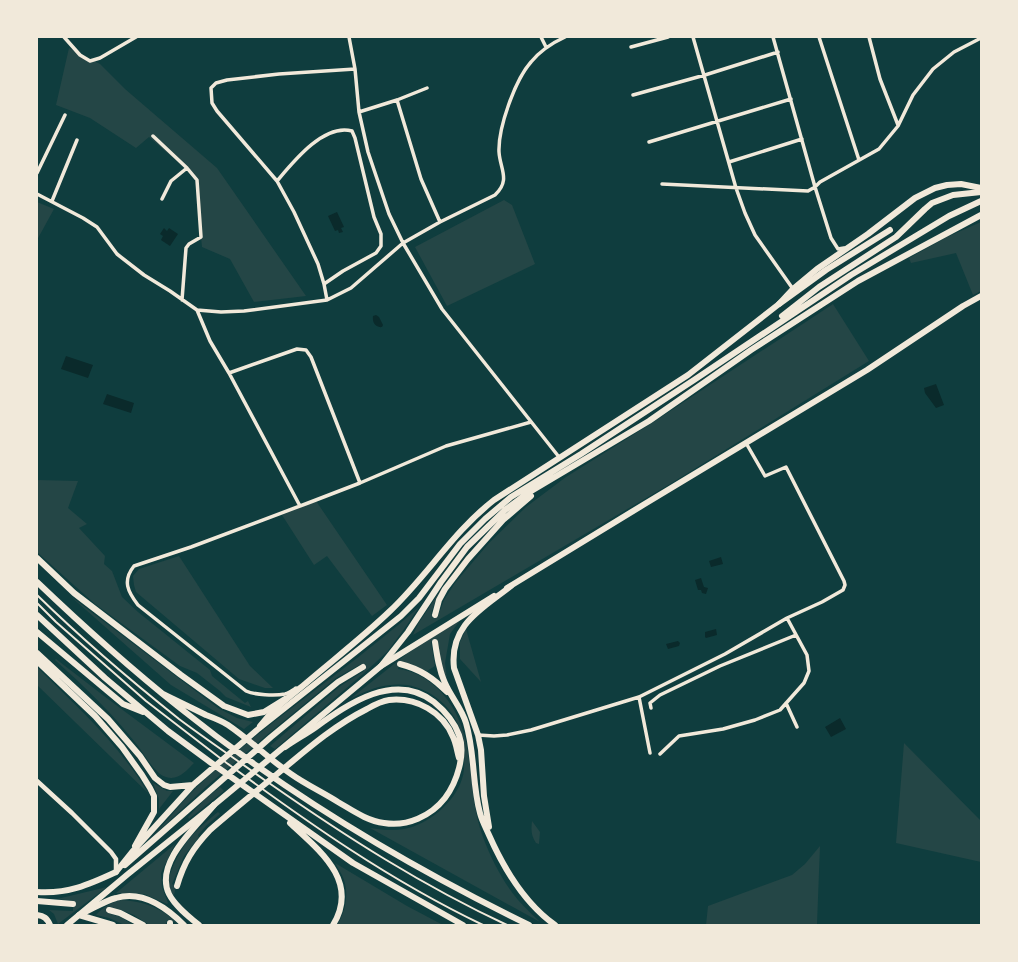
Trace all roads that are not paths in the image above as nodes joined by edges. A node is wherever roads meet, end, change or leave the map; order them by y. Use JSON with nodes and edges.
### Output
{"nodes":[{"id":1,"x":64,"y":37,"type":"edge"},
{"id":2,"x":136,"y":37,"type":"edge"},
{"id":3,"x":349,"y":37,"type":"edge"},
{"id":4,"x":541,"y":37,"type":"edge"},
{"id":5,"x":565,"y":37,"type":"edge"},
{"id":6,"x":668,"y":37,"type":"edge"},
{"id":7,"x":694,"y":37,"type":"edge"},
{"id":8,"x":773,"y":37,"type":"edge"},
{"id":9,"x":819,"y":37,"type":"edge"},
{"id":10,"x":869,"y":37,"type":"edge"},
{"id":11,"x":981,"y":38,"type":"edge"},
{"id":12,"x":546,"y":47,"type":"junction"},
{"id":13,"x":631,"y":47,"type":"dead end"},
{"id":14,"x":778,"y":52,"type":"junction"},
{"id":15,"x":354,"y":69,"type":"junction"},
{"id":16,"x":705,"y":75,"type":"junction"},
{"id":17,"x":427,"y":88,"type":"dead end"},
{"id":18,"x":633,"y":95,"type":"dead end"},
{"id":19,"x":791,"y":99,"type":"junction"},
{"id":20,"x":397,"y":100,"type":"junction"},
{"id":21,"x":359,"y":112,"type":"junction"},
{"id":22,"x":64,"y":115,"type":"dead end"},
{"id":23,"x":717,"y":121,"type":"junction"},
{"id":24,"x":898,"y":126,"type":"junction"},
{"id":25,"x":153,"y":136,"type":"dead end"},
{"id":26,"x":802,"y":139,"type":"junction"},
{"id":27,"x":77,"y":140,"type":"dead end"},
{"id":28,"x":649,"y":142,"type":"dead end"},
{"id":29,"x":859,"y":160,"type":"junction"},
{"id":30,"x":729,"y":162,"type":"junction"},
{"id":31,"x":187,"y":168,"type":"junction"},
{"id":32,"x":37,"y":173,"type":"edge"},
{"id":33,"x":277,"y":181,"type":"junction"},
{"id":34,"x":662,"y":184,"type":"dead end"},
{"id":35,"x":815,"y":187,"type":"junction"},
{"id":36,"x":736,"y":188,"type":"junction"},
{"id":37,"x":981,"y":188,"type":"edge"},
{"id":38,"x":981,"y":192,"type":"edge"},
{"id":39,"x":37,"y":194,"type":"edge"},
{"id":40,"x":162,"y":199,"type":"dead end"},
{"id":41,"x":52,"y":201,"type":"junction"},
{"id":42,"x":981,"y":201,"type":"edge"},
{"id":43,"x":981,"y":215,"type":"edge"},
{"id":44,"x":440,"y":222,"type":"junction"},
{"id":45,"x":890,"y":230,"type":"dead end"},
{"id":46,"x":403,"y":243,"type":"junction"},
{"id":47,"x":851,"y":246,"type":"junction"},
{"id":48,"x":324,"y":284,"type":"junction"},
{"id":49,"x":793,"y":288,"type":"junction"},
{"id":50,"x":981,"y":296,"type":"edge"},
{"id":51,"x":182,"y":300,"type":"junction"},
{"id":52,"x":327,"y":300,"type":"junction"},
{"id":53,"x":779,"y":304,"type":"junction"},
{"id":54,"x":196,"y":310,"type":"junction"},
{"id":55,"x":746,"y":344,"type":"junction"},
{"id":56,"x":229,"y":373,"type":"junction"},
{"id":57,"x":531,"y":422,"type":"junction"},
{"id":58,"x":746,"y":443,"type":"junction"},
{"id":59,"x":559,"y":457,"type":"junction"},
{"id":60,"x":553,"y":478,"type":"junction"},
{"id":61,"x":360,"y":483,"type":"junction"},
{"id":62,"x":300,"y":506,"type":"junction"},
{"id":63,"x":37,"y":558,"type":"edge"},
{"id":64,"x":37,"y":582,"type":"edge"},
{"id":65,"x":511,"y":586,"type":"junction"},
{"id":66,"x":37,"y":595,"type":"edge"},
{"id":67,"x":37,"y":603,"type":"edge"},
{"id":68,"x":435,"y":614,"type":"dead end"},
{"id":69,"x":37,"y":615,"type":"edge"},
{"id":70,"x":787,"y":618,"type":"junction"},
{"id":71,"x":37,"y":632,"type":"edge"},
{"id":72,"x":796,"y":635,"type":"junction"},
{"id":73,"x":435,"y":642,"type":"dead end"},
{"id":74,"x":37,"y":653,"type":"edge"},
{"id":75,"x":37,"y":661,"type":"edge"},
{"id":76,"x":400,"y":664,"type":"dead end"},
{"id":77,"x":382,"y":666,"type":"junction"},
{"id":78,"x":363,"y":668,"type":"dead end"},
{"id":79,"x":304,"y":685,"type":"junction"},
{"id":80,"x":163,"y":694,"type":"junction"},
{"id":81,"x":639,"y":697,"type":"junction"},
{"id":82,"x":285,"y":700,"type":"junction"},
{"id":83,"x":455,"y":703,"type":"junction"},
{"id":84,"x":786,"y":703,"type":"junction"},
{"id":85,"x":651,"y":708,"type":"dead end"},
{"id":86,"x":149,"y":715,"type":"junction"},
{"id":87,"x":797,"y":727,"type":"dead end"},
{"id":88,"x":257,"y":730,"type":"junction"},
{"id":89,"x":478,"y":735,"type":"junction"},
{"id":90,"x":285,"y":746,"type":"junction"},
{"id":91,"x":650,"y":753,"type":"dead end"},
{"id":92,"x":660,"y":754,"type":"dead end"},
{"id":93,"x":460,"y":761,"type":"junction"},
{"id":94,"x":37,"y":781,"type":"edge"},
{"id":95,"x":193,"y":784,"type":"junction"},
{"id":96,"x":214,"y":805,"type":"junction"},
{"id":97,"x":278,"y":811,"type":"junction"},
{"id":98,"x":494,"y":845,"type":"junction"},
{"id":99,"x":132,"y":852,"type":"junction"},
{"id":100,"x":116,"y":872,"type":"junction"},
{"id":101,"x":177,"y":886,"type":"dead end"},
{"id":102,"x":37,"y":892,"type":"edge"},
{"id":103,"x":37,"y":901,"type":"edge"},
{"id":104,"x":73,"y":904,"type":"dead end"},
{"id":105,"x":109,"y":910,"type":"dead end"},
{"id":106,"x":37,"y":915,"type":"edge"},
{"id":107,"x":79,"y":915,"type":"junction"},
{"id":108,"x":50,"y":925,"type":"edge"},
{"id":109,"x":67,"y":925,"type":"edge"},
{"id":110,"x":113,"y":925,"type":"edge"},
{"id":111,"x":143,"y":925,"type":"edge"},
{"id":112,"x":184,"y":925,"type":"edge"},
{"id":113,"x":199,"y":925,"type":"edge"},
{"id":114,"x":333,"y":925,"type":"edge"},
{"id":115,"x":463,"y":925,"type":"edge"},
{"id":116,"x":483,"y":925,"type":"edge"},
{"id":117,"x":507,"y":925,"type":"edge"},
{"id":118,"x":529,"y":925,"type":"edge"},
{"id":119,"x":554,"y":925,"type":"edge"}],
"edges":[{"from":1,"to":2,"type":"street"},
{"from":3,"to":15,"type":"street"},
{"from":4,"to":12,"type":"street"},
{"from":5,"to":12,"type":"street"},
{"from":6,"to":13,"type":"street"},
{"from":7,"to":16,"type":"street"},
{"from":8,"to":14,"type":"street"},
{"from":9,"to":29,"type":"street"},
{"from":10,"to":24,"type":"street"},
{"from":11,"to":24,"type":"street"},
{"from":12,"to":44,"type":"street"},
{"from":14,"to":16,"type":"street"},
{"from":14,"to":19,"type":"street"},
{"from":15,"to":21,"type":"street"},
{"from":15,"to":33,"type":"street"},
{"from":16,"to":18,"type":"street"},
{"from":16,"to":23,"type":"street"},
{"from":17,"to":20,"type":"street"},
{"from":19,"to":23,"type":"street"},
{"from":19,"to":26,"type":"street"},
{"from":20,"to":21,"type":"street"},
{"from":20,"to":44,"type":"street"},
{"from":21,"to":46,"type":"street"},
{"from":22,"to":32,"type":"street"},
{"from":23,"to":28,"type":"street"},
{"from":23,"to":30,"type":"street"},
{"from":24,"to":29,"type":"street"},
{"from":25,"to":31,"type":"street"},
{"from":26,"to":30,"type":"street"},
{"from":26,"to":35,"type":"street"},
{"from":27,"to":41,"type":"street"},
{"from":29,"to":35,"type":"street"},
{"from":30,"to":36,"type":"street"},
{"from":31,"to":40,"type":"street"},
{"from":31,"to":51,"type":"street"},
{"from":33,"to":48,"type":"street"},
{"from":33,"to":48,"type":"street"},
{"from":34,"to":36,"type":"street"},
{"from":35,"to":36,"type":"street"},
{"from":35,"to":47,"type":"street"},
{"from":36,"to":49,"type":"street"},
{"from":37,"to":47,"type":"main road"},
{"from":38,"to":55,"type":"main road"},
{"from":39,"to":41,"type":"street"},
{"from":41,"to":51,"type":"street"},
{"from":42,"to":55,"type":"main road"},
{"from":43,"to":60,"type":"main road"},
{"from":44,"to":46,"type":"street"},
{"from":45,"to":53,"type":"main road"},
{"from":46,"to":52,"type":"street"},
{"from":46,"to":57,"type":"street"},
{"from":47,"to":49,"type":"main road"},
{"from":48,"to":52,"type":"street"},
{"from":49,"to":53,"type":"main road"},
{"from":50,"to":58,"type":"main road"},
{"from":51,"to":54,"type":"street"},
{"from":52,"to":54,"type":"street"},
{"from":53,"to":59,"type":"main road"},
{"from":54,"to":56,"type":"street"},
{"from":55,"to":88,"type":"main road"},
{"from":56,"to":61,"type":"street"},
{"from":56,"to":62,"type":"street"},
{"from":57,"to":59,"type":"street"},
{"from":57,"to":61,"type":"street"},
{"from":58,"to":65,"type":"main road"},
{"from":58,"to":70,"type":"street"},
{"from":59,"to":79,"type":"main road"},
{"from":60,"to":68,"type":"main road"},
{"from":60,"to":77,"type":"main road"},
{"from":61,"to":62,"type":"street"},
{"from":62,"to":79,"type":"street"},
{"from":63,"to":82,"type":"main road"},
{"from":64,"to":80,"type":"main road"},
{"from":65,"to":77,"type":"main road"},
{"from":65,"to":89,"type":"main road"},
{"from":66,"to":117,"type":"lane"},
{"from":67,"to":116,"type":"lane"},
{"from":69,"to":86,"type":"main road"},
{"from":70,"to":72,"type":"street"},
{"from":70,"to":81,"type":"street"},
{"from":71,"to":86,"type":"main road"},
{"from":72,"to":84,"type":"street"},
{"from":72,"to":85,"type":"street"},
{"from":73,"to":83,"type":"main road"},
{"from":74,"to":95,"type":"main road"},
{"from":75,"to":99,"type":"main road"},
{"from":76,"to":83,"type":"main road"},
{"from":77,"to":90,"type":"main road"},
{"from":78,"to":100,"type":"main road"},
{"from":79,"to":82,"type":"main road"},
{"from":80,"to":93,"type":"main road"},
{"from":80,"to":118,"type":"main road"},
{"from":81,"to":89,"type":"street"},
{"from":81,"to":91,"type":"street"},
{"from":82,"to":88,"type":"main road"},
{"from":83,"to":98,"type":"main road"},
{"from":84,"to":87,"type":"street"},
{"from":84,"to":92,"type":"street"},
{"from":86,"to":97,"type":"main road"},
{"from":88,"to":95,"type":"main road"},
{"from":89,"to":98,"type":"main road"},
{"from":90,"to":93,"type":"main road"},
{"from":90,"to":96,"type":"main road"},
{"from":93,"to":101,"type":"main road"},
{"from":94,"to":100,"type":"street"},
{"from":95,"to":99,"type":"main road"},
{"from":96,"to":107,"type":"main road"},
{"from":96,"to":113,"type":"main road"},
{"from":97,"to":114,"type":"main road"},
{"from":97,"to":115,"type":"main road"},
{"from":98,"to":119,"type":"main road"},
{"from":99,"to":100,"type":"main road"},
{"from":100,"to":102,"type":"main road"},
{"from":103,"to":104,"type":"main road"},
{"from":105,"to":111,"type":"main road"},
{"from":106,"to":108,"type":"main road"},
{"from":107,"to":109,"type":"main road"},
{"from":107,"to":110,"type":"main road"},
{"from":107,"to":112,"type":"main road"}]}
